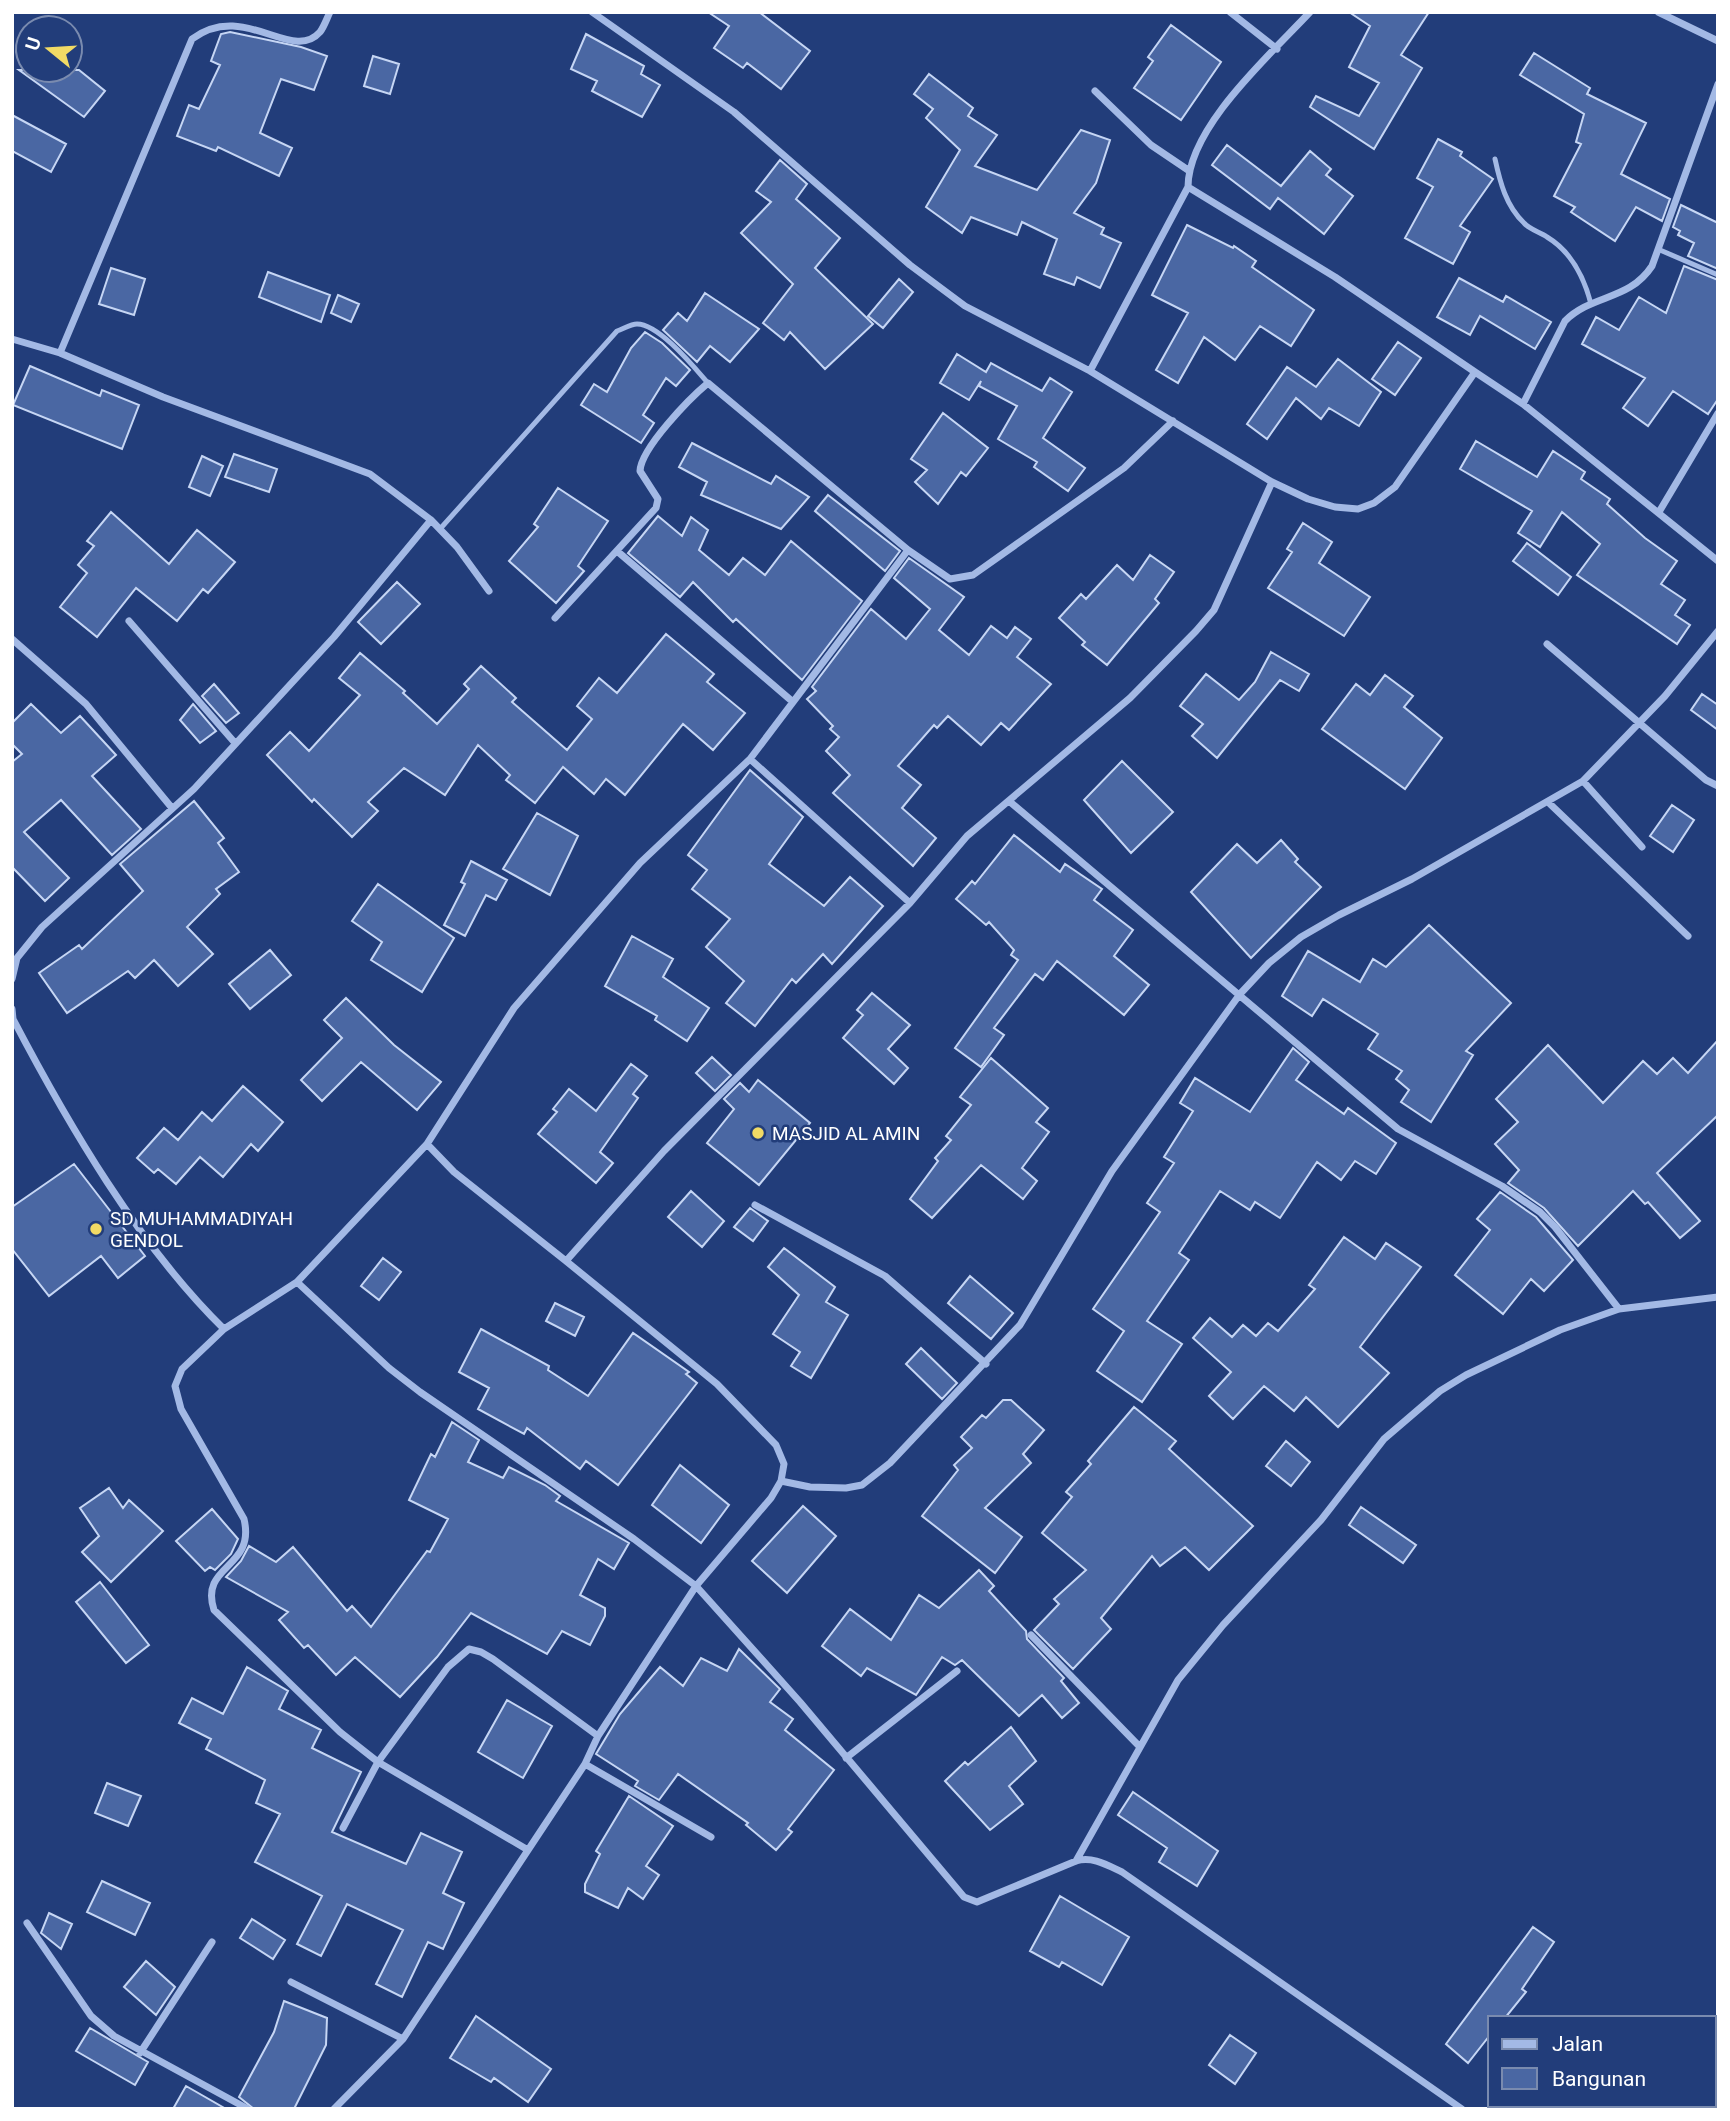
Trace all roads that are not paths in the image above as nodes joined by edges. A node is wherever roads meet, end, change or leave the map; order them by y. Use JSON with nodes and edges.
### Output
{"nodes":[{"id":1,"x":330,"y":12,"type":"edge"},
{"id":2,"x":592,"y":12,"type":"edge"},
{"id":3,"x":1230,"y":12,"type":"edge"},
{"id":4,"x":1310,"y":12,"type":"edge"},
{"id":5,"x":1658,"y":12,"type":"edge"},
{"id":6,"x":1718,"y":41,"type":"edge"},
{"id":7,"x":1277,"y":48,"type":"junction"},
{"id":8,"x":1718,"y":84,"type":"edge"},
{"id":9,"x":1095,"y":91,"type":"dead end"},
{"id":10,"x":1715,"y":104,"type":"edge"},
{"id":11,"x":1495,"y":159,"type":"dead end"},
{"id":12,"x":1188,"y":170,"type":"junction"},
{"id":13,"x":1188,"y":187,"type":"junction"},
{"id":14,"x":1660,"y":250,"type":"junction"},
{"id":15,"x":1718,"y":275,"type":"edge"},
{"id":16,"x":1591,"y":304,"type":"junction"},
{"id":17,"x":12,"y":339,"type":"edge"},
{"id":18,"x":60,"y":353,"type":"junction"},
{"id":19,"x":1090,"y":371,"type":"junction"},
{"id":20,"x":1475,"y":372,"type":"junction"},
{"id":21,"x":708,"y":383,"type":"junction"},
{"id":22,"x":1523,"y":404,"type":"junction"},
{"id":23,"x":1718,"y":413,"type":"edge"},
{"id":24,"x":1173,"y":421,"type":"junction"},
{"id":25,"x":1272,"y":482,"type":"junction"},
{"id":26,"x":1659,"y":512,"type":"junction"},
{"id":27,"x":431,"y":520,"type":"junction"},
{"id":28,"x":440,"y":529,"type":"junction"},
{"id":29,"x":908,"y":550,"type":"junction"},
{"id":30,"x":617,"y":551,"type":"junction"},
{"id":31,"x":1718,"y":561,"type":"edge"},
{"id":32,"x":489,"y":591,"type":"dead end"},
{"id":33,"x":555,"y":618,"type":"dead end"},
{"id":34,"x":129,"y":621,"type":"dead end"},
{"id":35,"x":1718,"y":631,"type":"edge"},
{"id":36,"x":12,"y":639,"type":"edge"},
{"id":37,"x":1547,"y":644,"type":"dead end"},
{"id":38,"x":793,"y":702,"type":"junction"},
{"id":39,"x":1640,"y":722,"type":"junction"},
{"id":40,"x":235,"y":743,"type":"junction"},
{"id":41,"x":750,"y":759,"type":"junction"},
{"id":42,"x":1583,"y":781,"type":"junction"},
{"id":43,"x":1718,"y":786,"type":"edge"},
{"id":44,"x":1009,"y":802,"type":"junction"},
{"id":45,"x":1549,"y":803,"type":"junction"},
{"id":46,"x":172,"y":808,"type":"junction"},
{"id":47,"x":1642,"y":847,"type":"dead end"},
{"id":48,"x":910,"y":903,"type":"junction"},
{"id":49,"x":1688,"y":936,"type":"dead end"},
{"id":50,"x":12,"y":979,"type":"edge"},
{"id":51,"x":1240,"y":994,"type":"junction"},
{"id":52,"x":12,"y":1009,"type":"edge"},
{"id":53,"x":427,"y":1144,"type":"junction"},
{"id":54,"x":755,"y":1205,"type":"dead end"},
{"id":55,"x":566,"y":1261,"type":"junction"},
{"id":56,"x":297,"y":1282,"type":"junction"},
{"id":57,"x":1718,"y":1297,"type":"edge"},
{"id":58,"x":1619,"y":1309,"type":"junction"},
{"id":59,"x":224,"y":1329,"type":"junction"},
{"id":60,"x":986,"y":1364,"type":"junction"},
{"id":61,"x":781,"y":1481,"type":"junction"},
{"id":62,"x":696,"y":1586,"type":"junction"},
{"id":63,"x":1031,"y":1634,"type":"dead end"},
{"id":64,"x":957,"y":1671,"type":"dead end"},
{"id":65,"x":598,"y":1736,"type":"junction"},
{"id":66,"x":1139,"y":1746,"type":"junction"},
{"id":67,"x":846,"y":1758,"type":"junction"},
{"id":68,"x":378,"y":1762,"type":"junction"},
{"id":69,"x":585,"y":1764,"type":"junction"},
{"id":70,"x":343,"y":1828,"type":"dead end"},
{"id":71,"x":712,"y":1837,"type":"dead end"},
{"id":72,"x":528,"y":1850,"type":"junction"},
{"id":73,"x":1076,"y":1861,"type":"junction"},
{"id":74,"x":27,"y":1923,"type":"dead end"},
{"id":75,"x":212,"y":1942,"type":"dead end"},
{"id":76,"x":291,"y":1982,"type":"dead end"},
{"id":77,"x":403,"y":2039,"type":"junction"},
{"id":78,"x":140,"y":2053,"type":"junction"},
{"id":79,"x":248,"y":2109,"type":"edge"},
{"id":80,"x":334,"y":2109,"type":"edge"},
{"id":81,"x":1462,"y":2109,"type":"edge"}],
"edges":[{"from":1,"to":18,"type":"street"},
{"from":2,"to":19,"type":"street"},
{"from":3,"to":7,"type":"street"},
{"from":4,"to":7,"type":"street"},
{"from":5,"to":6,"type":"street"},
{"from":7,"to":12,"type":"street"},
{"from":8,"to":10,"type":"street"},
{"from":9,"to":12,"type":"street"},
{"from":10,"to":14,"type":"street"},
{"from":11,"to":16,"type":"lane"},
{"from":12,"to":13,"type":"street"},
{"from":13,"to":19,"type":"street"},
{"from":13,"to":20,"type":"street"},
{"from":14,"to":15,"type":"lane"},
{"from":14,"to":16,"type":"street"},
{"from":16,"to":22,"type":"street"},
{"from":17,"to":18,"type":"street"},
{"from":18,"to":27,"type":"street"},
{"from":19,"to":24,"type":"street"},
{"from":20,"to":22,"type":"street"},
{"from":20,"to":25,"type":"street"},
{"from":21,"to":28,"type":"lane"},
{"from":21,"to":29,"type":"street"},
{"from":21,"to":30,"type":"street"},
{"from":22,"to":26,"type":"street"},
{"from":23,"to":26,"type":"street"},
{"from":24,"to":25,"type":"street"},
{"from":24,"to":29,"type":"street"},
{"from":25,"to":44,"type":"street"},
{"from":26,"to":31,"type":"street"},
{"from":27,"to":28,"type":"street"},
{"from":27,"to":40,"type":"street"},
{"from":28,"to":32,"type":"street"},
{"from":29,"to":38,"type":"street"},
{"from":30,"to":33,"type":"street"},
{"from":30,"to":38,"type":"street"},
{"from":34,"to":40,"type":"street"},
{"from":35,"to":39,"type":"street"},
{"from":36,"to":46,"type":"street"},
{"from":37,"to":39,"type":"street"},
{"from":38,"to":41,"type":"street"},
{"from":39,"to":42,"type":"street"},
{"from":39,"to":43,"type":"street"},
{"from":40,"to":46,"type":"street"},
{"from":41,"to":48,"type":"street"},
{"from":41,"to":53,"type":"street"},
{"from":42,"to":45,"type":"street"},
{"from":42,"to":47,"type":"street"},
{"from":44,"to":48,"type":"street"},
{"from":44,"to":51,"type":"street"},
{"from":45,"to":49,"type":"street"},
{"from":45,"to":51,"type":"street"},
{"from":46,"to":50,"type":"street"},
{"from":48,"to":55,"type":"street"},
{"from":51,"to":58,"type":"street"},
{"from":51,"to":60,"type":"street"},
{"from":52,"to":59,"type":"street"},
{"from":53,"to":55,"type":"street"},
{"from":53,"to":56,"type":"street"},
{"from":54,"to":60,"type":"street"},
{"from":55,"to":61,"type":"street"},
{"from":56,"to":59,"type":"street"},
{"from":56,"to":62,"type":"street"},
{"from":57,"to":58,"type":"street"},
{"from":58,"to":66,"type":"street"},
{"from":59,"to":68,"type":"street"},
{"from":60,"to":61,"type":"street"},
{"from":61,"to":62,"type":"street"},
{"from":62,"to":65,"type":"street"},
{"from":62,"to":67,"type":"street"},
{"from":63,"to":66,"type":"street"},
{"from":64,"to":67,"type":"street"},
{"from":65,"to":68,"type":"street"},
{"from":65,"to":69,"type":"street"},
{"from":66,"to":73,"type":"street"},
{"from":67,"to":73,"type":"street"},
{"from":68,"to":70,"type":"street"},
{"from":68,"to":72,"type":"street"},
{"from":69,"to":71,"type":"street"},
{"from":69,"to":72,"type":"street"},
{"from":72,"to":77,"type":"street"},
{"from":73,"to":81,"type":"street"},
{"from":74,"to":78,"type":"street"},
{"from":75,"to":78,"type":"street"},
{"from":76,"to":77,"type":"street"},
{"from":77,"to":80,"type":"street"},
{"from":78,"to":79,"type":"street"}]}
